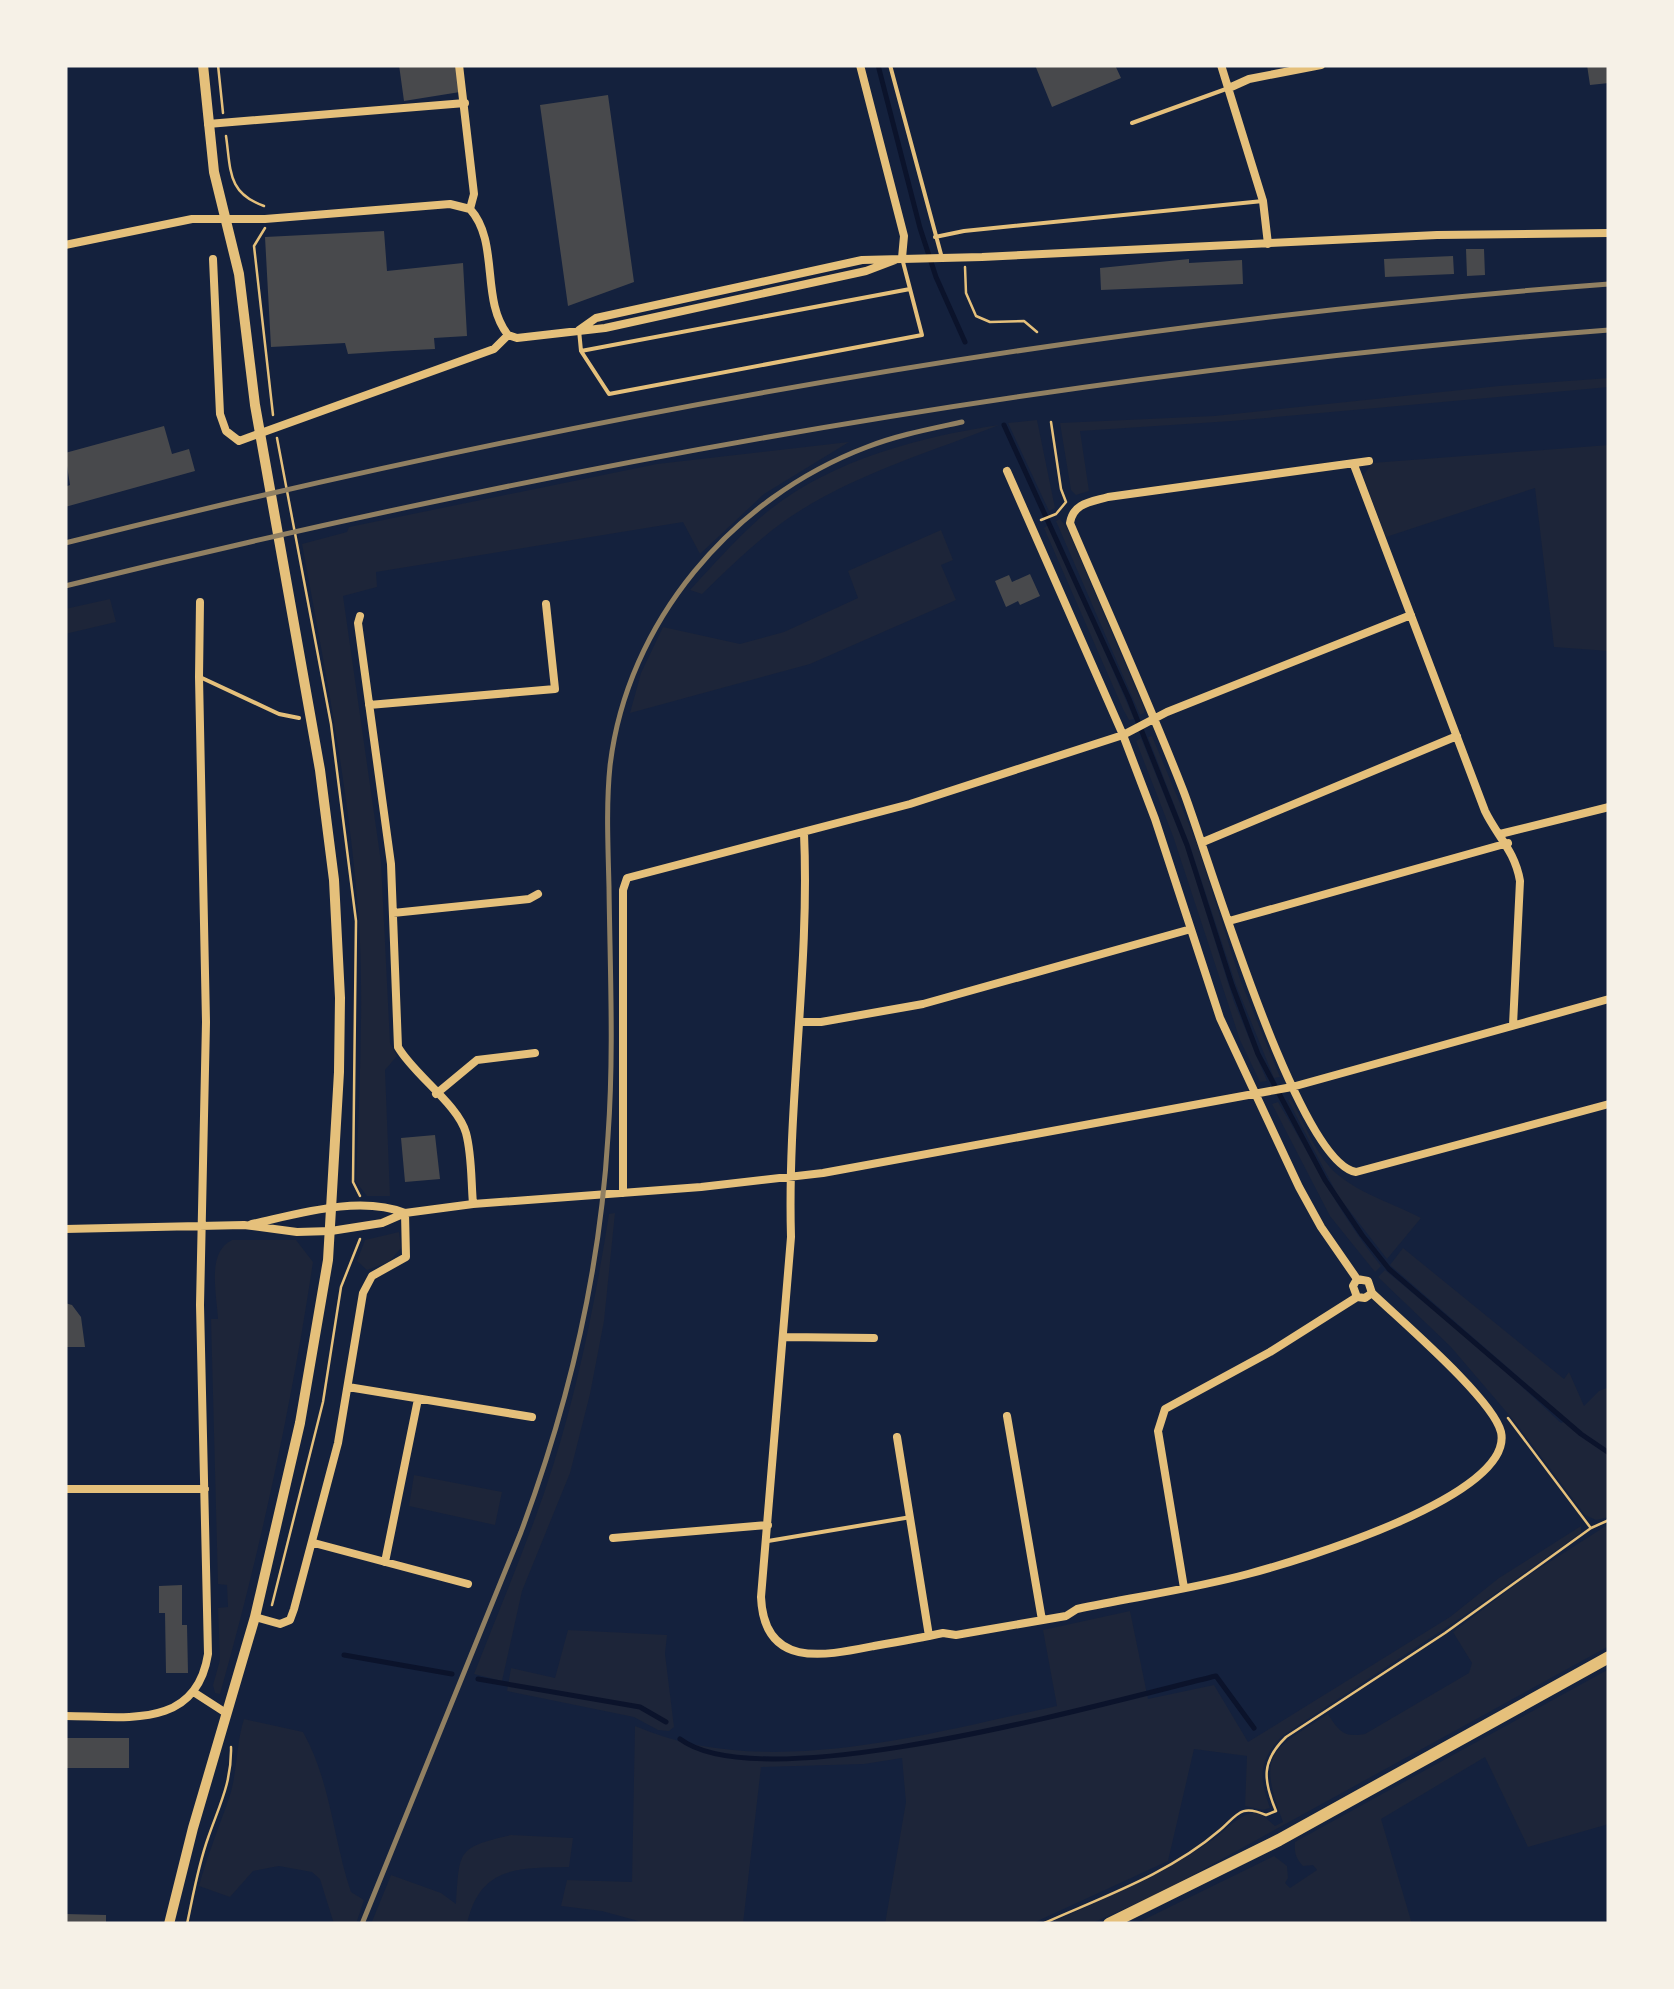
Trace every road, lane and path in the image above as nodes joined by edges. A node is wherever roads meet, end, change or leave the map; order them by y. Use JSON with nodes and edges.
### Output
{"nodes":[{"id":1,"x":203,"y":65,"type":"edge"},
{"id":2,"x":218,"y":65,"type":"edge"},
{"id":3,"x":459,"y":65,"type":"edge"},
{"id":4,"x":860,"y":65,"type":"edge"},
{"id":5,"x":890,"y":65,"type":"edge"},
{"id":6,"x":1221,"y":65,"type":"edge"},
{"id":7,"x":1321,"y":65,"type":"edge"},
{"id":8,"x":1302,"y":67,"type":"edge"},
{"id":9,"x":1229,"y":88,"type":"junction"},
{"id":10,"x":465,"y":104,"type":"junction"},
{"id":11,"x":224,"y":123,"type":"junction"},
{"id":12,"x":1132,"y":123,"type":"dead end"},
{"id":13,"x":208,"y":124,"type":"junction"},
{"id":14,"x":1262,"y":202,"type":"junction"},
{"id":15,"x":470,"y":209,"type":"junction"},
{"id":16,"x":225,"y":219,"type":"junction"},
{"id":17,"x":265,"y":219,"type":"junction"},
{"id":18,"x":1609,"y":232,"type":"edge"},
{"id":19,"x":935,"y":237,"type":"junction"},
{"id":20,"x":1268,"y":244,"type":"junction"},
{"id":21,"x":65,"y":245,"type":"edge"},
{"id":22,"x":902,"y":258,"type":"junction"},
{"id":23,"x":939,"y":258,"type":"junction"},
{"id":24,"x":213,"y":259,"type":"dead end"},
{"id":25,"x":966,"y":271,"type":"dead end"},
{"id":26,"x":910,"y":289,"type":"junction"},
{"id":27,"x":578,"y":330,"type":"junction"},
{"id":28,"x":1037,"y":332,"type":"dead end"},
{"id":29,"x":508,"y":335,"type":"junction"},
{"id":30,"x":581,"y":351,"type":"junction"},
{"id":31,"x":272,"y":412,"type":"dead end"},
{"id":32,"x":1050,"y":422,"type":"dead end"},
{"id":33,"x":279,"y":429,"type":"junction"},
{"id":34,"x":1007,"y":471,"type":"dead end"},
{"id":35,"x":1038,"y":522,"type":"dead end"},
{"id":36,"x":200,"y":602,"type":"dead end"},
{"id":37,"x":546,"y":604,"type":"dead end"},
{"id":38,"x":1411,"y":615,"type":"junction"},
{"id":39,"x":360,"y":616,"type":"dead end"},
{"id":40,"x":198,"y":677,"type":"junction"},
{"id":41,"x":370,"y":705,"type":"junction"},
{"id":42,"x":299,"y":718,"type":"dead end"},
{"id":43,"x":1152,"y":721,"type":"junction"},
{"id":44,"x":331,"y":724,"type":"dead end"},
{"id":45,"x":1128,"y":733,"type":"junction"},
{"id":46,"x":1457,"y":736,"type":"junction"},
{"id":47,"x":1609,"y":808,"type":"edge"},
{"id":48,"x":804,"y":833,"type":"junction"},
{"id":49,"x":1500,"y":834,"type":"junction"},
{"id":50,"x":1203,"y":842,"type":"junction"},
{"id":51,"x":1508,"y":843,"type":"junction"},
{"id":52,"x":538,"y":894,"type":"dead end"},
{"id":53,"x":393,"y":913,"type":"junction"},
{"id":54,"x":1230,"y":921,"type":"junction"},
{"id":55,"x":1190,"y":928,"type":"junction"},
{"id":56,"x":1609,"y":1000,"type":"edge"},
{"id":57,"x":801,"y":1022,"type":"junction"},
{"id":58,"x":1512,"y":1025,"type":"junction"},
{"id":59,"x":534,"y":1053,"type":"dead end"},
{"id":60,"x":1288,"y":1087,"type":"junction"},
{"id":61,"x":1258,"y":1093,"type":"junction"},
{"id":62,"x":436,"y":1094,"type":"junction"},
{"id":63,"x":1609,"y":1104,"type":"edge"},
{"id":64,"x":789,"y":1178,"type":"junction"},
{"id":65,"x":622,"y":1193,"type":"junction"},
{"id":66,"x":472,"y":1204,"type":"junction"},
{"id":67,"x":332,"y":1210,"type":"junction"},
{"id":68,"x":405,"y":1213,"type":"junction"},
{"id":69,"x":244,"y":1225,"type":"junction"},
{"id":70,"x":202,"y":1226,"type":"junction"},
{"id":71,"x":65,"y":1229,"type":"edge"},
{"id":72,"x":331,"y":1231,"type":"junction"},
{"id":73,"x":1357,"y":1279,"type":"junction"},
{"id":74,"x":1372,"y":1292,"type":"junction"},
{"id":75,"x":1357,"y":1297,"type":"junction"},
{"id":76,"x":784,"y":1338,"type":"junction"},
{"id":77,"x":874,"y":1338,"type":"dead end"},
{"id":78,"x":348,"y":1387,"type":"junction"},
{"id":79,"x":418,"y":1398,"type":"junction"},
{"id":80,"x":1499,"y":1407,"type":"dead end"},
{"id":81,"x":1007,"y":1416,"type":"dead end"},
{"id":82,"x":532,"y":1417,"type":"dead end"},
{"id":83,"x":897,"y":1438,"type":"dead end"},
{"id":84,"x":65,"y":1489,"type":"edge"},
{"id":85,"x":205,"y":1489,"type":"junction"},
{"id":86,"x":911,"y":1518,"type":"junction"},
{"id":87,"x":1609,"y":1520,"type":"edge"},
{"id":88,"x":768,"y":1525,"type":"junction"},
{"id":89,"x":1591,"y":1528,"type":"junction"},
{"id":90,"x":612,"y":1538,"type":"dead end"},
{"id":91,"x":766,"y":1540,"type":"junction"},
{"id":92,"x":314,"y":1543,"type":"junction"},
{"id":93,"x":384,"y":1562,"type":"junction"},
{"id":94,"x":468,"y":1584,"type":"dead end"},
{"id":95,"x":1184,"y":1588,"type":"junction"},
{"id":96,"x":254,"y":1618,"type":"junction"},
{"id":97,"x":1042,"y":1620,"type":"junction"},
{"id":98,"x":929,"y":1636,"type":"junction"},
{"id":99,"x":1609,"y":1657,"type":"edge"},
{"id":100,"x":195,"y":1693,"type":"junction"},
{"id":101,"x":226,"y":1713,"type":"junction"},
{"id":102,"x":65,"y":1716,"type":"edge"},
{"id":103,"x":170,"y":1924,"type":"edge"},
{"id":104,"x":1042,"y":1924,"type":"edge"},
{"id":105,"x":1110,"y":1924,"type":"edge"}],
"edges":[{"from":1,"to":13,"type":"street"},
{"from":2,"to":11,"type":"path"},
{"from":3,"to":10,"type":"street"},
{"from":4,"to":22,"type":"street"},
{"from":5,"to":19,"type":"lane"},
{"from":6,"to":9,"type":"street"},
{"from":7,"to":8,"type":"street"},
{"from":8,"to":9,"type":"street"},
{"from":9,"to":12,"type":"lane"},
{"from":9,"to":14,"type":"street"},
{"from":10,"to":11,"type":"street"},
{"from":10,"to":15,"type":"street"},
{"from":11,"to":13,"type":"street"},
{"from":11,"to":17,"type":"path"},
{"from":13,"to":16,"type":"street"},
{"from":14,"to":19,"type":"lane"},
{"from":14,"to":20,"type":"street"},
{"from":15,"to":17,"type":"street"},
{"from":15,"to":29,"type":"street"},
{"from":16,"to":17,"type":"street"},
{"from":16,"to":21,"type":"street"},
{"from":16,"to":67,"type":"street"},
{"from":17,"to":31,"type":"path"},
{"from":18,"to":20,"type":"street"},
{"from":19,"to":23,"type":"lane"},
{"from":20,"to":23,"type":"street"},
{"from":22,"to":23,"type":"street"},
{"from":22,"to":26,"type":"lane"},
{"from":22,"to":27,"type":"street"},
{"from":24,"to":33,"type":"street"},
{"from":25,"to":28,"type":"path"},
{"from":26,"to":30,"type":"lane"},
{"from":26,"to":30,"type":"lane"},
{"from":27,"to":29,"type":"street"},
{"from":27,"to":30,"type":"lane"},
{"from":29,"to":33,"type":"street"},
{"from":32,"to":35,"type":"path"},
{"from":33,"to":44,"type":"path"},
{"from":34,"to":45,"type":"street"},
{"from":36,"to":40,"type":"street"},
{"from":37,"to":41,"type":"street"},
{"from":38,"to":43,"type":"street"},
{"from":38,"to":43,"type":"street"},
{"from":38,"to":46,"type":"street"},
{"from":39,"to":41,"type":"street"},
{"from":40,"to":42,"type":"lane"},
{"from":40,"to":70,"type":"street"},
{"from":41,"to":53,"type":"street"},
{"from":43,"to":45,"type":"street"},
{"from":43,"to":50,"type":"street"},
{"from":45,"to":48,"type":"street"},
{"from":45,"to":55,"type":"street"},
{"from":46,"to":49,"type":"street"},
{"from":46,"to":50,"type":"street"},
{"from":47,"to":49,"type":"street"},
{"from":48,"to":57,"type":"street"},
{"from":48,"to":65,"type":"street"},
{"from":49,"to":51,"type":"street"},
{"from":50,"to":54,"type":"street"},
{"from":51,"to":54,"type":"street"},
{"from":51,"to":58,"type":"street"},
{"from":52,"to":53,"type":"street"},
{"from":53,"to":62,"type":"street"},
{"from":54,"to":60,"type":"street"},
{"from":55,"to":57,"type":"street"},
{"from":55,"to":61,"type":"street"},
{"from":56,"to":58,"type":"street"},
{"from":57,"to":64,"type":"street"},
{"from":58,"to":60,"type":"street"},
{"from":59,"to":62,"type":"street"},
{"from":60,"to":61,"type":"street"},
{"from":60,"to":63,"type":"street"},
{"from":61,"to":64,"type":"street"},
{"from":61,"to":73,"type":"street"},
{"from":62,"to":66,"type":"street"},
{"from":64,"to":65,"type":"street"},
{"from":64,"to":76,"type":"street"},
{"from":65,"to":66,"type":"street"},
{"from":66,"to":68,"type":"street"},
{"from":67,"to":68,"type":"street"},
{"from":67,"to":69,"type":"street"},
{"from":67,"to":72,"type":"street"},
{"from":68,"to":72,"type":"street"},
{"from":68,"to":78,"type":"street"},
{"from":69,"to":70,"type":"street"},
{"from":69,"to":72,"type":"street"},
{"from":70,"to":71,"type":"street"},
{"from":70,"to":85,"type":"street"},
{"from":72,"to":96,"type":"street"},
{"from":73,"to":74,"type":"street"},
{"from":73,"to":75,"type":"street"},
{"from":74,"to":75,"type":"street"},
{"from":74,"to":95,"type":"street"},
{"from":75,"to":95,"type":"street"},
{"from":76,"to":77,"type":"street"},
{"from":76,"to":88,"type":"street"},
{"from":78,"to":79,"type":"street"},
{"from":78,"to":92,"type":"street"},
{"from":79,"to":82,"type":"street"},
{"from":79,"to":93,"type":"street"},
{"from":80,"to":89,"type":"path"},
{"from":81,"to":97,"type":"street"},
{"from":83,"to":86,"type":"street"},
{"from":84,"to":85,"type":"street"},
{"from":85,"to":100,"type":"street"},
{"from":86,"to":91,"type":"lane"},
{"from":86,"to":98,"type":"street"},
{"from":87,"to":89,"type":"path"},
{"from":88,"to":90,"type":"street"},
{"from":88,"to":91,"type":"street"},
{"from":89,"to":104,"type":"path"},
{"from":91,"to":98,"type":"street"},
{"from":92,"to":93,"type":"street"},
{"from":92,"to":96,"type":"street"},
{"from":93,"to":94,"type":"street"},
{"from":95,"to":97,"type":"street"},
{"from":96,"to":101,"type":"street"},
{"from":97,"to":98,"type":"street"},
{"from":99,"to":105,"type":"main road"},
{"from":100,"to":101,"type":"street"},
{"from":100,"to":102,"type":"street"},
{"from":101,"to":103,"type":"street"}]}
